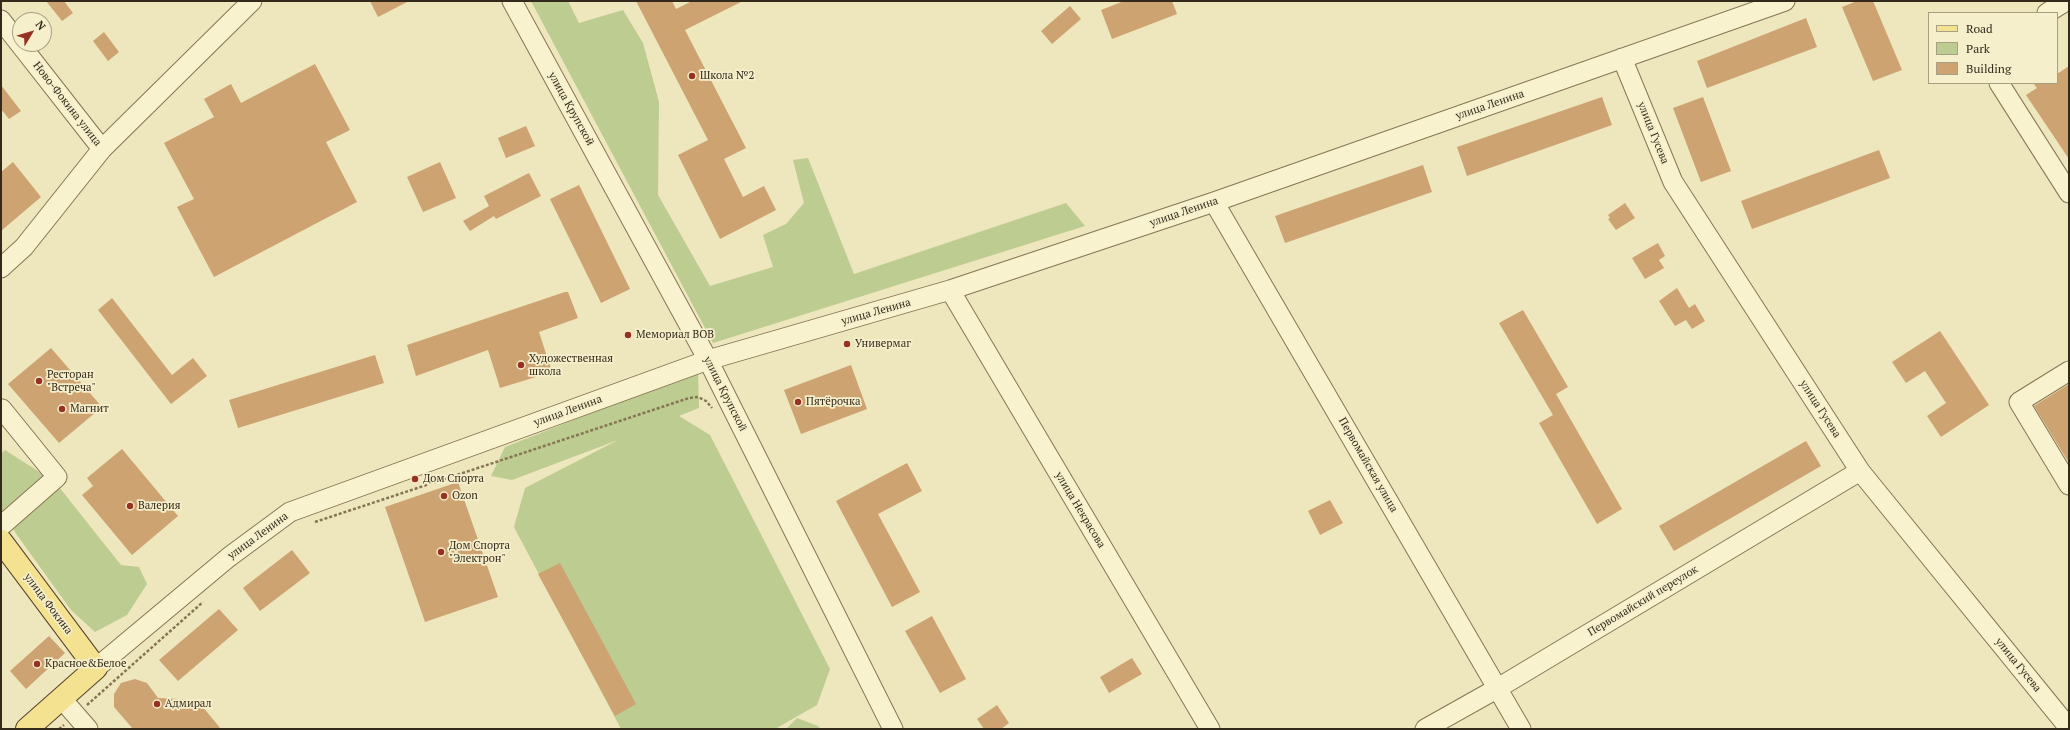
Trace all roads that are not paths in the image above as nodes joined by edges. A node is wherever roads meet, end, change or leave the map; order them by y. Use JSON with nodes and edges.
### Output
{"nodes":[{"id":1,"x":252,"y":1,"type":"edge"},
{"id":2,"x":512,"y":1,"type":"edge"},
{"id":3,"x":1785,"y":1,"type":"edge"},
{"id":4,"x":2066,"y":1,"type":"edge"},
{"id":5,"x":2049,"y":12,"type":"edge"},
{"id":6,"x":1,"y":20,"type":"edge"},
{"id":7,"x":1622,"y":58,"type":"junction"},
{"id":8,"x":2000,"y":84,"type":"edge"},
{"id":9,"x":102,"y":149,"type":"junction"},
{"id":10,"x":2069,"y":193,"type":"edge"},
{"id":11,"x":1214,"y":202,"type":"junction"},
{"id":12,"x":1,"y":268,"type":"edge"},
{"id":13,"x":950,"y":290,"type":"junction"},
{"id":14,"x":708,"y":360,"type":"junction"},
{"id":15,"x":2069,"y":371,"type":"edge"},
{"id":16,"x":2,"y":409,"type":"dead end"},
{"id":17,"x":1860,"y":471,"type":"junction"},
{"id":18,"x":2069,"y":486,"type":"edge"},
{"id":19,"x":1,"y":526,"type":"edge"},
{"id":20,"x":1,"y":541,"type":"edge"},
{"id":21,"x":96,"y":668,"type":"junction"},
{"id":22,"x":1498,"y":688,"type":"junction"},
{"id":23,"x":61,"y":698,"type":"junction"},
{"id":24,"x":82,"y":722,"type":"edge"},
{"id":25,"x":2069,"y":728,"type":"edge"},
{"id":26,"x":27,"y":729,"type":"edge"},
{"id":27,"x":893,"y":729,"type":"edge"},
{"id":28,"x":1210,"y":729,"type":"edge"},
{"id":29,"x":1425,"y":729,"type":"edge"},
{"id":30,"x":1521,"y":729,"type":"edge"}],
"edges":[{"from":1,"to":9,"type":"street"},
{"from":2,"to":14,"type":"street","name":"улица Крупской"},
{"from":3,"to":7,"type":"street","name":"улица Ленина"},
{"from":4,"to":5,"type":"street"},
{"from":6,"to":9,"type":"street","name":"Ново-Фокина улица"},
{"from":7,"to":11,"type":"street","name":"улица Ленина"},
{"from":7,"to":17,"type":"street","name":"улица Гусева"},
{"from":8,"to":10,"type":"street"},
{"from":9,"to":12,"type":"street"},
{"from":11,"to":13,"type":"street","name":"улица Ленина"},
{"from":11,"to":22,"type":"street","name":"Первомайская улица"},
{"from":13,"to":14,"type":"street","name":"улица Ленина"},
{"from":13,"to":28,"type":"street","name":"улица Некрасова"},
{"from":14,"to":21,"type":"street","name":"улица Ленина"},
{"from":14,"to":27,"type":"street","name":"улица Крупской"},
{"from":15,"to":18,"type":"street"},
{"from":16,"to":19,"type":"street"},
{"from":17,"to":22,"type":"street","name":"Первомайский переулок"},
{"from":17,"to":25,"type":"street","name":"улица Гусева"},
{"from":20,"to":21,"type":"main road","name":"улица Фокина"},
{"from":21,"to":23,"type":"main road","name":"улица Ленина"},
{"from":22,"to":29,"type":"street","name":"Первомайский переулок"},
{"from":22,"to":30,"type":"street","name":"Первомайская улица"},
{"from":23,"to":24,"type":"street"},
{"from":23,"to":26,"type":"main road","name":"улица Ленина"}]}
